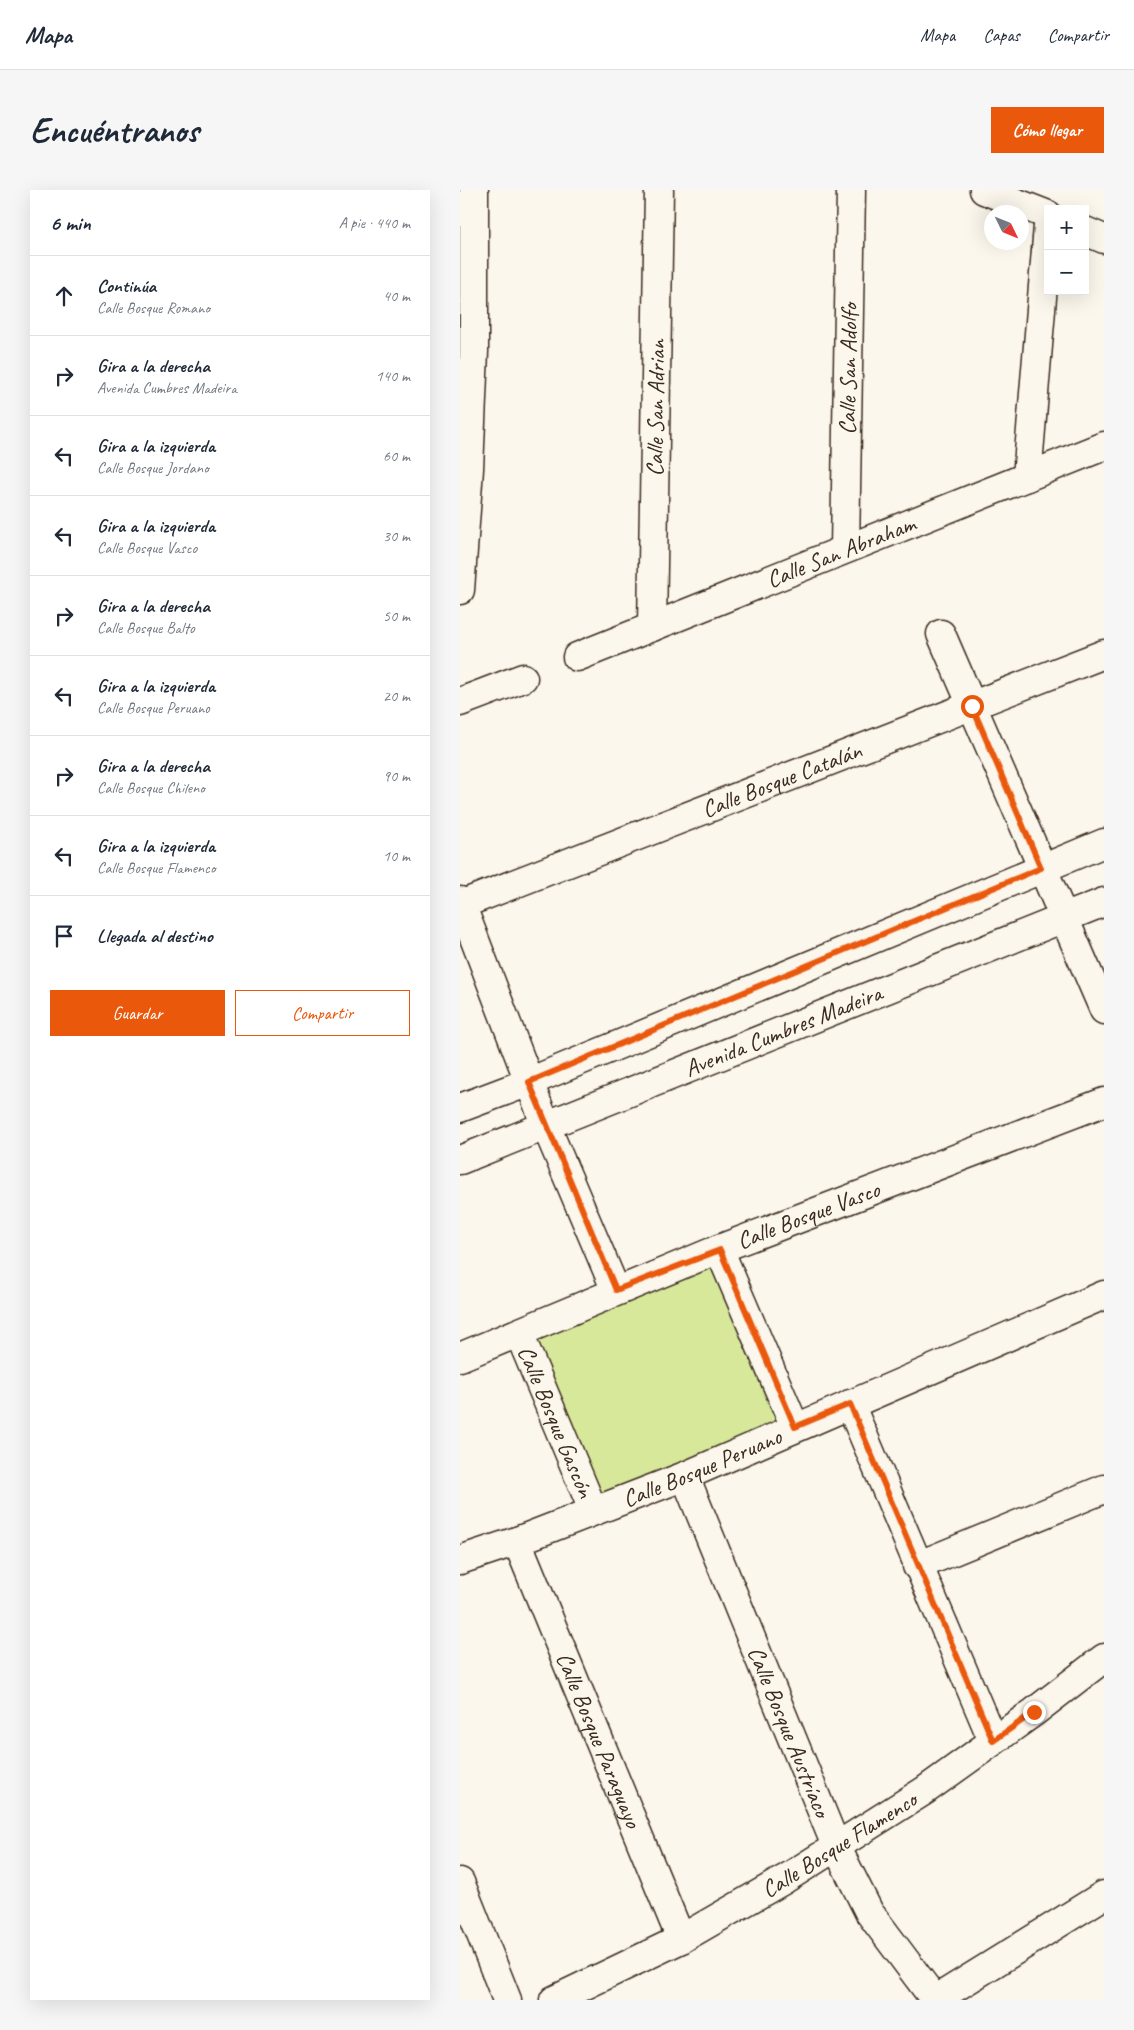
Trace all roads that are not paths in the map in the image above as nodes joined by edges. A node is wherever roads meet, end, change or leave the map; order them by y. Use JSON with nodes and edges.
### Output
{"nodes":[{"id":1,"x":474,"y":190,"type":"edge"},
{"id":2,"x":659,"y":190,"type":"edge"},
{"id":3,"x":851,"y":190,"type":"edge"},
{"id":4,"x":984,"y":190,"type":"edge"},
{"id":5,"x":1044,"y":213,"type":"edge"},
{"id":6,"x":1089,"y":233,"type":"edge"},
{"id":7,"x":1104,"y":240,"type":"edge"},
{"id":8,"x":1046,"y":250,"type":"edge"},
{"id":9,"x":1104,"y":446,"type":"edge"},
{"id":10,"x":1027,"y":477,"type":"junction"},
{"id":11,"x":844,"y":549,"type":"junction"},
{"id":12,"x":460,"y":590,"type":"edge"},
{"id":13,"x":652,"y":626,"type":"junction"},
{"id":14,"x":941,"y":634,"type":"dead end"},
{"id":15,"x":1104,"y":654,"type":"edge"},
{"id":16,"x":578,"y":657,"type":"dead end"},
{"id":17,"x":523,"y":678,"type":"dead end"},
{"id":18,"x":460,"y":702,"type":"edge"},
{"id":19,"x":972,"y":706,"type":"junction"},
{"id":20,"x":1104,"y":843,"type":"edge"},
{"id":21,"x":1041,"y":868,"type":"junction"},
{"id":22,"x":1104,"y":902,"type":"edge"},
{"id":23,"x":460,"y":904,"type":"edge"},
{"id":24,"x":1063,"y":918,"type":"junction"},
{"id":25,"x":1104,"y":1010,"type":"edge"},
{"id":26,"x":529,"y":1082,"type":"junction"},
{"id":27,"x":1104,"y":1102,"type":"edge"},
{"id":28,"x":460,"y":1108,"type":"edge"},
{"id":29,"x":546,"y":1126,"type":"junction"},
{"id":30,"x":460,"y":1160,"type":"edge"},
{"id":31,"x":720,"y":1250,"type":"junction"},
{"id":32,"x":616,"y":1290,"type":"junction"},
{"id":33,"x":1104,"y":1296,"type":"edge"},
{"id":34,"x":519,"y":1333,"type":"junction"},
{"id":35,"x":460,"y":1356,"type":"edge"},
{"id":36,"x":850,"y":1404,"type":"junction"},
{"id":37,"x":795,"y":1427,"type":"junction"},
{"id":38,"x":685,"y":1476,"type":"junction"},
{"id":39,"x":1104,"y":1489,"type":"edge"},
{"id":40,"x":593,"y":1510,"type":"junction"},
{"id":41,"x":517,"y":1541,"type":"junction"},
{"id":42,"x":460,"y":1560,"type":"edge"},
{"id":43,"x":917,"y":1566,"type":"junction"},
{"id":44,"x":1104,"y":1658,"type":"edge"},
{"id":45,"x":993,"y":1741,"type":"junction"},
{"id":46,"x":836,"y":1846,"type":"junction"},
{"id":47,"x":460,"y":1882,"type":"edge"},
{"id":48,"x":1102,"y":1900,"type":"edge"},
{"id":49,"x":681,"y":1939,"type":"junction"},
{"id":50,"x":507,"y":2000,"type":"edge"},
{"id":51,"x":554,"y":2000,"type":"edge"},
{"id":52,"x":935,"y":2000,"type":"edge"}],
"edges":[{"from":1,"to":12,"type":"street"},
{"from":2,"to":13,"type":"street","name":"Calle San Adrian"},
{"from":3,"to":11,"type":"street","name":"Calle San Adolfo"},
{"from":4,"to":5,"type":"street"},
{"from":6,"to":7,"type":"street"},
{"from":8,"to":10,"type":"street"},
{"from":9,"to":10,"type":"street","name":"Calle San Abraham"},
{"from":10,"to":11,"type":"street","name":"Calle San Abraham"},
{"from":11,"to":13,"type":"street","name":"Calle San Abraham"},
{"from":13,"to":16,"type":"street","name":"Calle San Abraham"},
{"from":14,"to":19,"type":"street"},
{"from":15,"to":19,"type":"street","name":"Calle Bosque Catalán"},
{"from":17,"to":18,"type":"street"},
{"from":19,"to":21,"type":"street"},
{"from":19,"to":23,"type":"street","name":"Calle Bosque Catalán"},
{"from":20,"to":21,"type":"street","name":"Avenida Cumbres Madeira"},
{"from":21,"to":24,"type":"street"},
{"from":21,"to":26,"type":"street","name":"Avenida Cumbres Madeira"},
{"from":22,"to":24,"type":"street","name":"Avenida Cumbres Madeira"},
{"from":23,"to":26,"type":"street"},
{"from":24,"to":25,"type":"street"},
{"from":24,"to":29,"type":"street","name":"Avenida Cumbres Madeira"},
{"from":26,"to":28,"type":"street","name":"Avenida Cumbres Madeira"},
{"from":26,"to":29,"type":"street"},
{"from":27,"to":31,"type":"street","name":"Calle Bosque Vasco"},
{"from":29,"to":30,"type":"street","name":"Avenida Cumbres Madeira"},
{"from":29,"to":32,"type":"street"},
{"from":31,"to":32,"type":"street","name":"Calle Bosque Vasco"},
{"from":31,"to":37,"type":"street"},
{"from":32,"to":34,"type":"street","name":"Calle Bosque Vasco"},
{"from":33,"to":36,"type":"street","name":"Calle Bosque Peruano"},
{"from":34,"to":35,"type":"street","name":"Calle Bosque Vasco"},
{"from":34,"to":40,"type":"street","name":"Calle Bosque Gascón"},
{"from":36,"to":37,"type":"street","name":"Calle Bosque Peruano"},
{"from":36,"to":43,"type":"street"},
{"from":37,"to":38,"type":"street","name":"Calle Bosque Peruano"},
{"from":38,"to":40,"type":"street","name":"Calle Bosque Peruano"},
{"from":38,"to":46,"type":"street","name":"Calle Bosque Austríaco"},
{"from":39,"to":43,"type":"street"},
{"from":40,"to":41,"type":"street","name":"Calle Bosque Peruano"},
{"from":41,"to":42,"type":"street","name":"Calle Bosque Peruano"},
{"from":41,"to":49,"type":"street","name":"Calle Bosque Paraguayo"},
{"from":43,"to":45,"type":"street"},
{"from":44,"to":45,"type":"street","name":"Calle Bosque Flamenco"},
{"from":45,"to":46,"type":"street","name":"Calle Bosque Flamenco"},
{"from":46,"to":49,"type":"street","name":"Calle Bosque Flamenco"},
{"from":46,"to":52,"type":"street","name":"Calle Bosque Austríaco"},
{"from":47,"to":50,"type":"street"},
{"from":48,"to":52,"type":"street"},
{"from":49,"to":51,"type":"street","name":"Calle Bosque Flamenco"}]}
